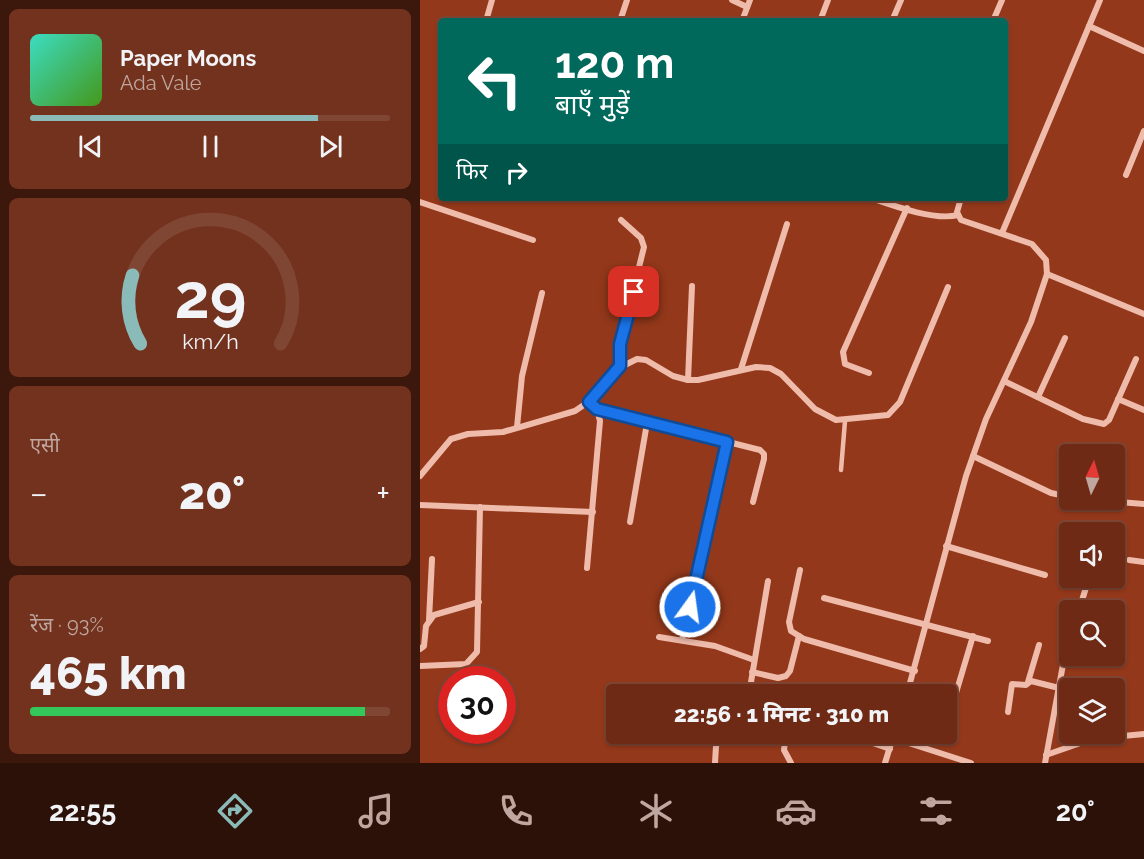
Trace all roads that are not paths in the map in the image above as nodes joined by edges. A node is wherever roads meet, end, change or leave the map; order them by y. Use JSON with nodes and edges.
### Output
{"nodes":[{"id":1,"x":492,"y":0,"type":"edge"},
{"id":2,"x":627,"y":0,"type":"edge"},
{"id":3,"x":732,"y":0,"type":"edge"},
{"id":4,"x":750,"y":0,"type":"edge"},
{"id":5,"x":828,"y":0,"type":"edge"},
{"id":6,"x":901,"y":0,"type":"edge"},
{"id":7,"x":1002,"y":0,"type":"edge"},
{"id":8,"x":1100,"y":0,"type":"edge"},
{"id":9,"x":747,"y":7,"type":"junction"},
{"id":10,"x":487,"y":18,"type":"edge"},
{"id":11,"x":621,"y":18,"type":"edge"},
{"id":12,"x":743,"y":18,"type":"edge"},
{"id":13,"x":821,"y":18,"type":"edge"},
{"id":14,"x":893,"y":18,"type":"edge"},
{"id":15,"x":994,"y":18,"type":"edge"},
{"id":16,"x":1089,"y":26,"type":"junction"},
{"id":17,"x":1144,"y":51,"type":"edge"},
{"id":18,"x":1144,"y":131,"type":"edge"},
{"id":19,"x":1126,"y":175,"type":"dead end"},
{"id":20,"x":883,"y":201,"type":"edge"},
{"id":21,"x":960,"y":201,"type":"edge"},
{"id":22,"x":420,"y":202,"type":"edge"},
{"id":23,"x":907,"y":208,"type":"junction"},
{"id":24,"x":958,"y":215,"type":"junction"},
{"id":25,"x":621,"y":220,"type":"dead end"},
{"id":26,"x":787,"y":224,"type":"dead end"},
{"id":27,"x":1002,"y":233,"type":"junction"},
{"id":28,"x":533,"y":240,"type":"dead end"},
{"id":29,"x":1047,"y":274,"type":"junction"},
{"id":30,"x":692,"y":286,"type":"dead end"},
{"id":31,"x":948,"y":287,"type":"dead end"},
{"id":32,"x":542,"y":292,"type":"dead end"},
{"id":33,"x":1144,"y":314,"type":"edge"},
{"id":34,"x":1065,"y":338,"type":"dead end"},
{"id":35,"x":1136,"y":359,"type":"dead end"},
{"id":36,"x":620,"y":366,"type":"junction"},
{"id":37,"x":741,"y":369,"type":"junction"},
{"id":38,"x":869,"y":373,"type":"dead end"},
{"id":39,"x":688,"y":380,"type":"junction"},
{"id":40,"x":1004,"y":381,"type":"junction"},
{"id":41,"x":1038,"y":397,"type":"junction"},
{"id":42,"x":1118,"y":399,"type":"junction"},
{"id":43,"x":589,"y":402,"type":"junction"},
{"id":44,"x":597,"y":409,"type":"junction"},
{"id":45,"x":1144,"y":410,"type":"edge"},
{"id":46,"x":845,"y":421,"type":"junction"},
{"id":47,"x":647,"y":423,"type":"junction"},
{"id":48,"x":517,"y":427,"type":"junction"},
{"id":49,"x":727,"y":442,"type":"junction"},
{"id":50,"x":973,"y":456,"type":"junction"},
{"id":51,"x":841,"y":470,"type":"dead end"},
{"id":52,"x":420,"y":476,"type":"edge"},
{"id":53,"x":1059,"y":495,"type":"edge"},
{"id":54,"x":753,"y":501,"type":"dead end"},
{"id":55,"x":1125,"y":502,"type":"edge"},
{"id":56,"x":1144,"y":504,"type":"edge"},
{"id":57,"x":420,"y":505,"type":"edge"},
{"id":58,"x":480,"y":507,"type":"junction"},
{"id":59,"x":593,"y":512,"type":"junction"},
{"id":60,"x":630,"y":522,"type":"dead end"},
{"id":61,"x":946,"y":546,"type":"junction"},
{"id":62,"x":432,"y":559,"type":"dead end"},
{"id":63,"x":1129,"y":560,"type":"dead end"},
{"id":64,"x":1144,"y":561,"type":"edge"},
{"id":65,"x":587,"y":568,"type":"dead end"},
{"id":66,"x":800,"y":570,"type":"dead end"},
{"id":67,"x":1045,"y":575,"type":"dead end"},
{"id":68,"x":768,"y":581,"type":"dead end"},
{"id":69,"x":824,"y":598,"type":"dead end"},
{"id":70,"x":479,"y":602,"type":"junction"},
{"id":71,"x":429,"y":621,"type":"junction"},
{"id":72,"x":926,"y":622,"type":"junction"},
{"id":73,"x":800,"y":636,"type":"junction"},
{"id":74,"x":973,"y":636,"type":"junction"},
{"id":75,"x":659,"y":637,"type":"dead end"},
{"id":76,"x":682,"y":640,"type":"junction"},
{"id":77,"x":988,"y":641,"type":"dead end"},
{"id":78,"x":1039,"y":645,"type":"dead end"},
{"id":79,"x":420,"y":649,"type":"edge"},
{"id":80,"x":754,"y":660,"type":"junction"},
{"id":81,"x":420,"y":666,"type":"edge"},
{"id":82,"x":915,"y":671,"type":"junction"},
{"id":83,"x":752,"y":672,"type":"junction"},
{"id":84,"x":1028,"y":682,"type":"junction"},
{"id":85,"x":750,"y":684,"type":"edge"},
{"id":86,"x":910,"y":684,"type":"edge"},
{"id":87,"x":1059,"y":688,"type":"joint"},
{"id":88,"x":957,"y":690,"type":"edge"},
{"id":89,"x":1008,"y":712,"type":"dead end"},
{"id":90,"x":1144,"y":735,"type":"edge"},
{"id":91,"x":717,"y":744,"type":"edge"},
{"id":92,"x":785,"y":744,"type":"edge"},
{"id":93,"x":875,"y":744,"type":"edge"},
{"id":94,"x":892,"y":744,"type":"edge"},
{"id":95,"x":917,"y":744,"type":"edge"},
{"id":96,"x":890,"y":749,"type":"junction"},
{"id":97,"x":1046,"y":755,"type":"junction"},
{"id":98,"x":715,"y":763,"type":"edge"},
{"id":99,"x":791,"y":763,"type":"edge"},
{"id":100,"x":885,"y":763,"type":"edge"},
{"id":101,"x":971,"y":763,"type":"edge"},
{"id":102,"x":1045,"y":763,"type":"edge"}],
"edges":[{"from":1,"to":10,"type":"street"},
{"from":2,"to":11,"type":"street"},
{"from":3,"to":9,"type":"street"},
{"from":4,"to":9,"type":"street"},
{"from":5,"to":13,"type":"street"},
{"from":6,"to":14,"type":"street"},
{"from":7,"to":15,"type":"street"},
{"from":8,"to":16,"type":"street"},
{"from":9,"to":12,"type":"street"},
{"from":16,"to":17,"type":"street"},
{"from":16,"to":27,"type":"street"},
{"from":18,"to":19,"type":"street"},
{"from":20,"to":23,"type":"street"},
{"from":21,"to":24,"type":"street"},
{"from":22,"to":28,"type":"street"},
{"from":23,"to":24,"type":"street"},
{"from":23,"to":38,"type":"street"},
{"from":24,"to":27,"type":"street"},
{"from":25,"to":36,"type":"street"},
{"from":26,"to":37,"type":"street"},
{"from":27,"to":29,"type":"street"},
{"from":29,"to":33,"type":"street"},
{"from":29,"to":40,"type":"street"},
{"from":30,"to":39,"type":"street"},
{"from":31,"to":46,"type":"street"},
{"from":32,"to":48,"type":"street"},
{"from":34,"to":41,"type":"street"},
{"from":35,"to":42,"type":"street"},
{"from":36,"to":39,"type":"street"},
{"from":36,"to":43,"type":"street"},
{"from":37,"to":39,"type":"street"},
{"from":37,"to":46,"type":"street"},
{"from":40,"to":41,"type":"street"},
{"from":40,"to":50,"type":"street"},
{"from":41,"to":42,"type":"street"},
{"from":42,"to":45,"type":"street"},
{"from":43,"to":44,"type":"street"},
{"from":43,"to":48,"type":"street"},
{"from":44,"to":47,"type":"street"},
{"from":44,"to":59,"type":"street"},
{"from":46,"to":51,"type":"lane"},
{"from":47,"to":49,"type":"street"},
{"from":47,"to":60,"type":"street"},
{"from":48,"to":52,"type":"street"},
{"from":49,"to":54,"type":"street"},
{"from":49,"to":76,"type":"street"},
{"from":50,"to":53,"type":"street"},
{"from":50,"to":61,"type":"street"},
{"from":55,"to":56,"type":"street"},
{"from":57,"to":58,"type":"street"},
{"from":58,"to":59,"type":"street"},
{"from":58,"to":70,"type":"street"},
{"from":59,"to":65,"type":"street"},
{"from":61,"to":67,"type":"street"},
{"from":61,"to":72,"type":"street"},
{"from":62,"to":71,"type":"street"},
{"from":63,"to":64,"type":"street"},
{"from":66,"to":73,"type":"street"},
{"from":68,"to":80,"type":"street"},
{"from":69,"to":72,"type":"street"},
{"from":70,"to":71,"type":"street"},
{"from":70,"to":81,"type":"street"},
{"from":71,"to":79,"type":"street"},
{"from":72,"to":74,"type":"street"},
{"from":72,"to":82,"type":"street"},
{"from":73,"to":82,"type":"street"},
{"from":73,"to":83,"type":"street"},
{"from":74,"to":77,"type":"street"},
{"from":74,"to":88,"type":"street"},
{"from":75,"to":76,"type":"street"},
{"from":76,"to":80,"type":"street"},
{"from":78,"to":84,"type":"street"},
{"from":80,"to":83,"type":"street"},
{"from":82,"to":86,"type":"street"},
{"from":83,"to":85,"type":"street"},
{"from":84,"to":87,"type":"street"},
{"from":84,"to":89,"type":"street"},
{"from":87,"to":97,"type":"street"},
{"from":90,"to":97,"type":"street"},
{"from":91,"to":98,"type":"street"},
{"from":92,"to":99,"type":"street"},
{"from":93,"to":96,"type":"street"},
{"from":94,"to":96,"type":"street"},
{"from":95,"to":101,"type":"street"},
{"from":96,"to":100,"type":"street"},
{"from":97,"to":102,"type":"street"}]}
